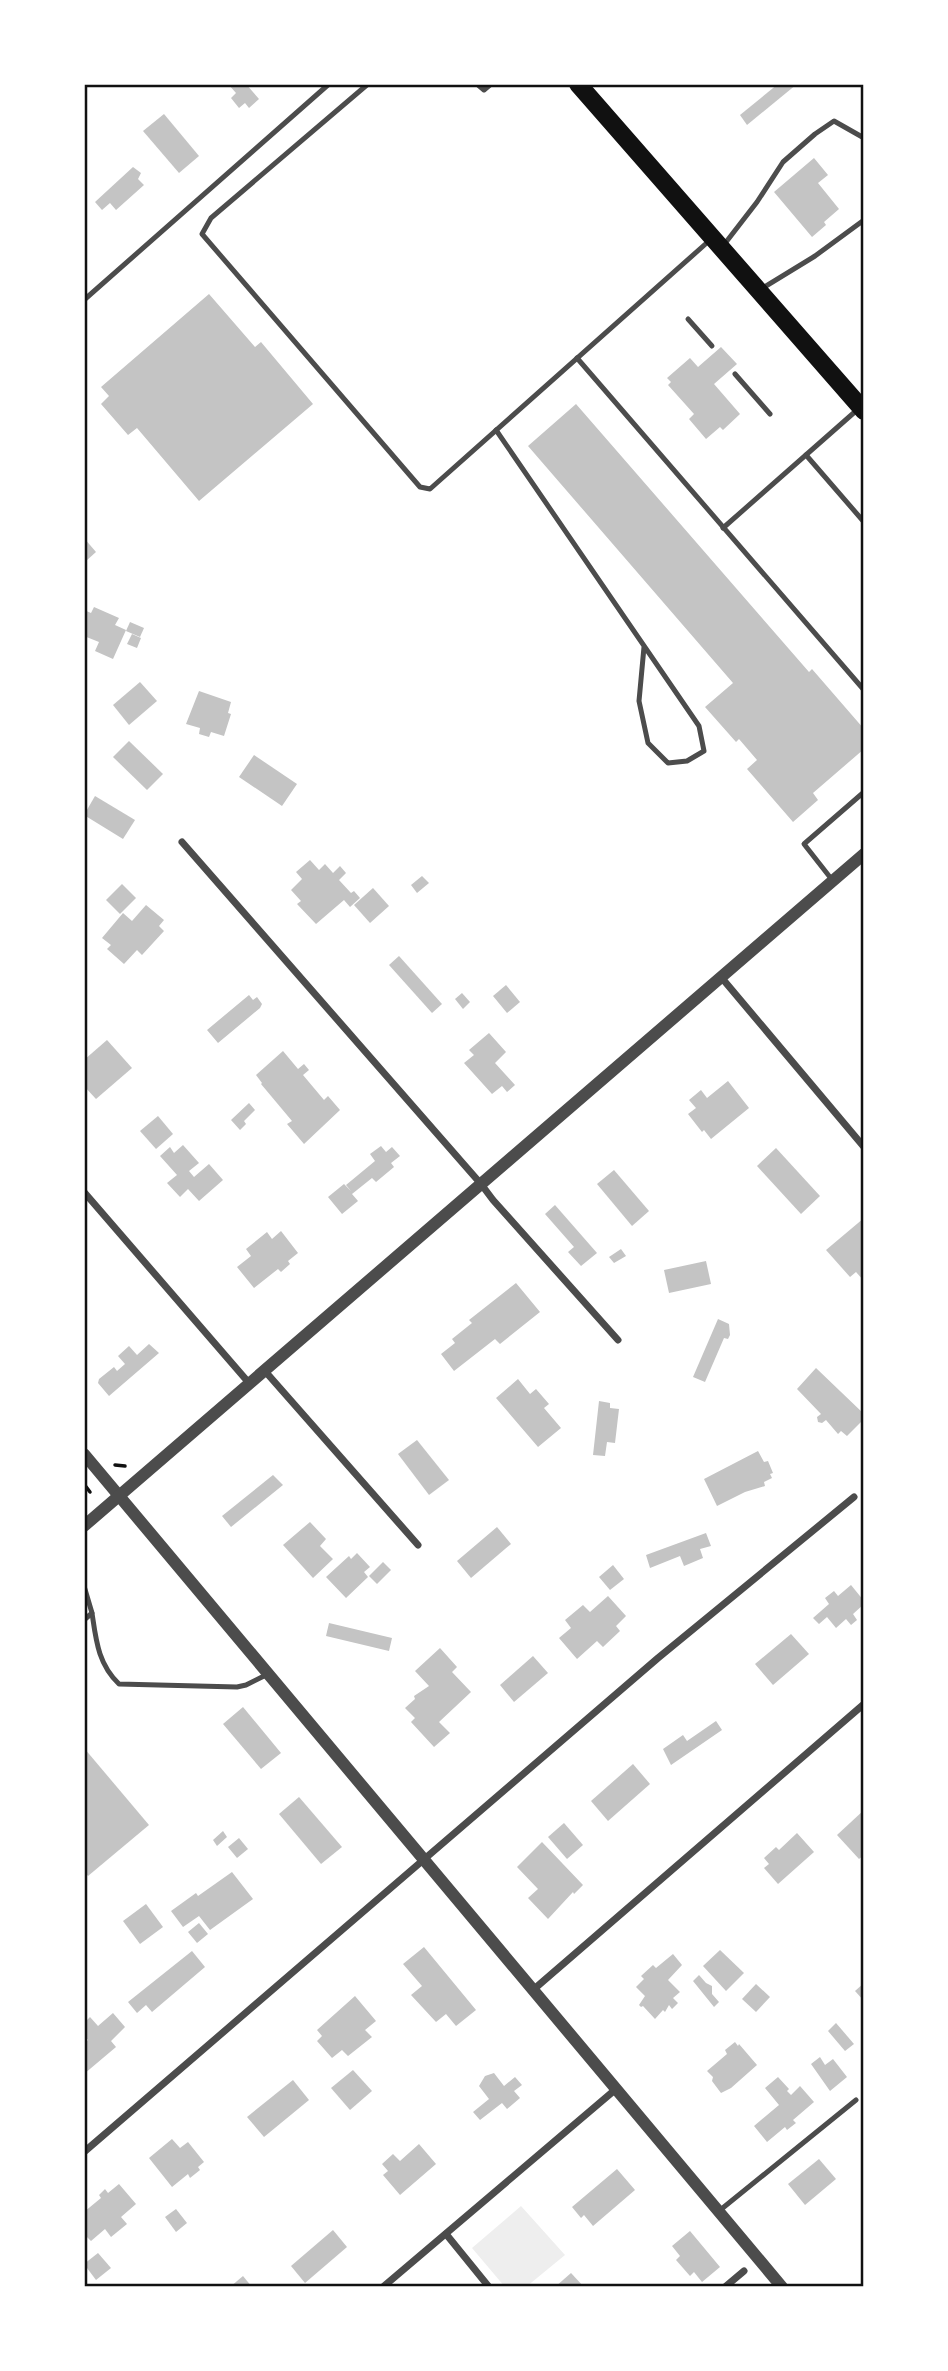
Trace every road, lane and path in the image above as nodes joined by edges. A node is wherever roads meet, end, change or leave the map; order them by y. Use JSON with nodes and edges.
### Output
{"nodes":[{"id":1,"x":329,"y":84,"type":"edge"},
{"id":2,"x":368,"y":84,"type":"edge"},
{"id":3,"x":477,"y":84,"type":"edge"},
{"id":4,"x":491,"y":84,"type":"edge"},
{"id":5,"x":578,"y":84,"type":"edge"},
{"id":6,"x":864,"y":138,"type":"edge"},
{"id":7,"x":864,"y":219,"type":"edge"},
{"id":8,"x":717,"y":243,"type":"junction"},
{"id":9,"x":758,"y":290,"type":"junction"},
{"id":10,"x":84,"y":300,"type":"edge"},
{"id":11,"x":688,"y":320,"type":"dead end"},
{"id":12,"x":712,"y":346,"type":"dead end"},
{"id":13,"x":577,"y":358,"type":"junction"},
{"id":14,"x":735,"y":374,"type":"dead end"},
{"id":15,"x":862,"y":409,"type":"edge"},
{"id":16,"x":770,"y":414,"type":"dead end"},
{"id":17,"x":496,"y":430,"type":"junction"},
{"id":18,"x":806,"y":455,"type":"junction"},
{"id":19,"x":864,"y":522,"type":"edge"},
{"id":20,"x":723,"y":528,"type":"junction"},
{"id":21,"x":644,"y":648,"type":"junction"},
{"id":22,"x":864,"y":690,"type":"edge"},
{"id":23,"x":864,"y":792,"type":"edge"},
{"id":24,"x":182,"y":842,"type":"dead end"},
{"id":25,"x":864,"y":854,"type":"edge"},
{"id":26,"x":833,"y":881,"type":"junction"},
{"id":27,"x":721,"y":977,"type":"junction"},
{"id":28,"x":864,"y":1147,"type":"edge"},
{"id":29,"x":481,"y":1184,"type":"junction"},
{"id":30,"x":84,"y":1192,"type":"edge"},
{"id":31,"x":618,"y":1340,"type":"dead end"},
{"id":32,"x":264,"y":1370,"type":"junction"},
{"id":33,"x":249,"y":1383,"type":"junction"},
{"id":34,"x":84,"y":1454,"type":"edge"},
{"id":35,"x":84,"y":1484,"type":"edge"},
{"id":36,"x":90,"y":1492,"type":"dead end"},
{"id":37,"x":119,"y":1495,"type":"junction"},
{"id":38,"x":854,"y":1497,"type":"dead end"},
{"id":39,"x":84,"y":1525,"type":"edge"},
{"id":40,"x":418,"y":1545,"type":"dead end"},
{"id":41,"x":84,"y":1586,"type":"edge"},
{"id":42,"x":92,"y":1613,"type":"junction"},
{"id":43,"x":84,"y":1620,"type":"edge"},
{"id":44,"x":268,"y":1674,"type":"junction"},
{"id":45,"x":864,"y":1704,"type":"edge"},
{"id":46,"x":424,"y":1859,"type":"junction"},
{"id":47,"x":533,"y":1990,"type":"junction"},
{"id":48,"x":616,"y":2089,"type":"junction"},
{"id":49,"x":856,"y":2100,"type":"dead end"},
{"id":50,"x":84,"y":2152,"type":"edge"},
{"id":51,"x":719,"y":2211,"type":"junction"},
{"id":52,"x":446,"y":2234,"type":"junction"},
{"id":53,"x":744,"y":2271,"type":"dead end"},
{"id":54,"x":383,"y":2287,"type":"edge"},
{"id":55,"x":489,"y":2287,"type":"edge"},
{"id":56,"x":725,"y":2287,"type":"edge"},
{"id":57,"x":782,"y":2287,"type":"edge"}],
"edges":[{"from":1,"to":10,"type":"lane"},
{"from":2,"to":17,"type":"lane"},
{"from":3,"to":4,"type":"lane"},
{"from":5,"to":8,"type":"main road"},
{"from":6,"to":8,"type":"lane"},
{"from":7,"to":9,"type":"lane"},
{"from":8,"to":9,"type":"main road"},
{"from":8,"to":13,"type":"lane"},
{"from":9,"to":15,"type":"main road"},
{"from":11,"to":12,"type":"lane"},
{"from":13,"to":17,"type":"lane"},
{"from":13,"to":20,"type":"lane"},
{"from":14,"to":16,"type":"lane"},
{"from":15,"to":18,"type":"lane"},
{"from":17,"to":21,"type":"lane"},
{"from":18,"to":19,"type":"lane"},
{"from":18,"to":20,"type":"lane"},
{"from":20,"to":22,"type":"lane"},
{"from":21,"to":21,"type":"lane"},
{"from":23,"to":26,"type":"lane"},
{"from":24,"to":29,"type":"street"},
{"from":25,"to":26,"type":"street"},
{"from":26,"to":27,"type":"street"},
{"from":27,"to":28,"type":"street"},
{"from":27,"to":29,"type":"street"},
{"from":29,"to":31,"type":"street"},
{"from":29,"to":32,"type":"street"},
{"from":30,"to":33,"type":"street"},
{"from":32,"to":33,"type":"street"},
{"from":32,"to":40,"type":"street"},
{"from":33,"to":37,"type":"street"},
{"from":34,"to":37,"type":"street"},
{"from":35,"to":36,"type":"path"},
{"from":37,"to":39,"type":"street"},
{"from":37,"to":44,"type":"street"},
{"from":38,"to":46,"type":"street"},
{"from":41,"to":42,"type":"lane"},
{"from":42,"to":43,"type":"lane"},
{"from":42,"to":44,"type":"lane"},
{"from":44,"to":46,"type":"street"},
{"from":45,"to":47,"type":"street"},
{"from":46,"to":47,"type":"street"},
{"from":46,"to":50,"type":"street"},
{"from":47,"to":48,"type":"street"},
{"from":48,"to":51,"type":"street"},
{"from":48,"to":52,"type":"street"},
{"from":49,"to":51,"type":"lane"},
{"from":51,"to":57,"type":"street"},
{"from":52,"to":54,"type":"street"},
{"from":52,"to":55,"type":"street"},
{"from":53,"to":56,"type":"street"}]}
